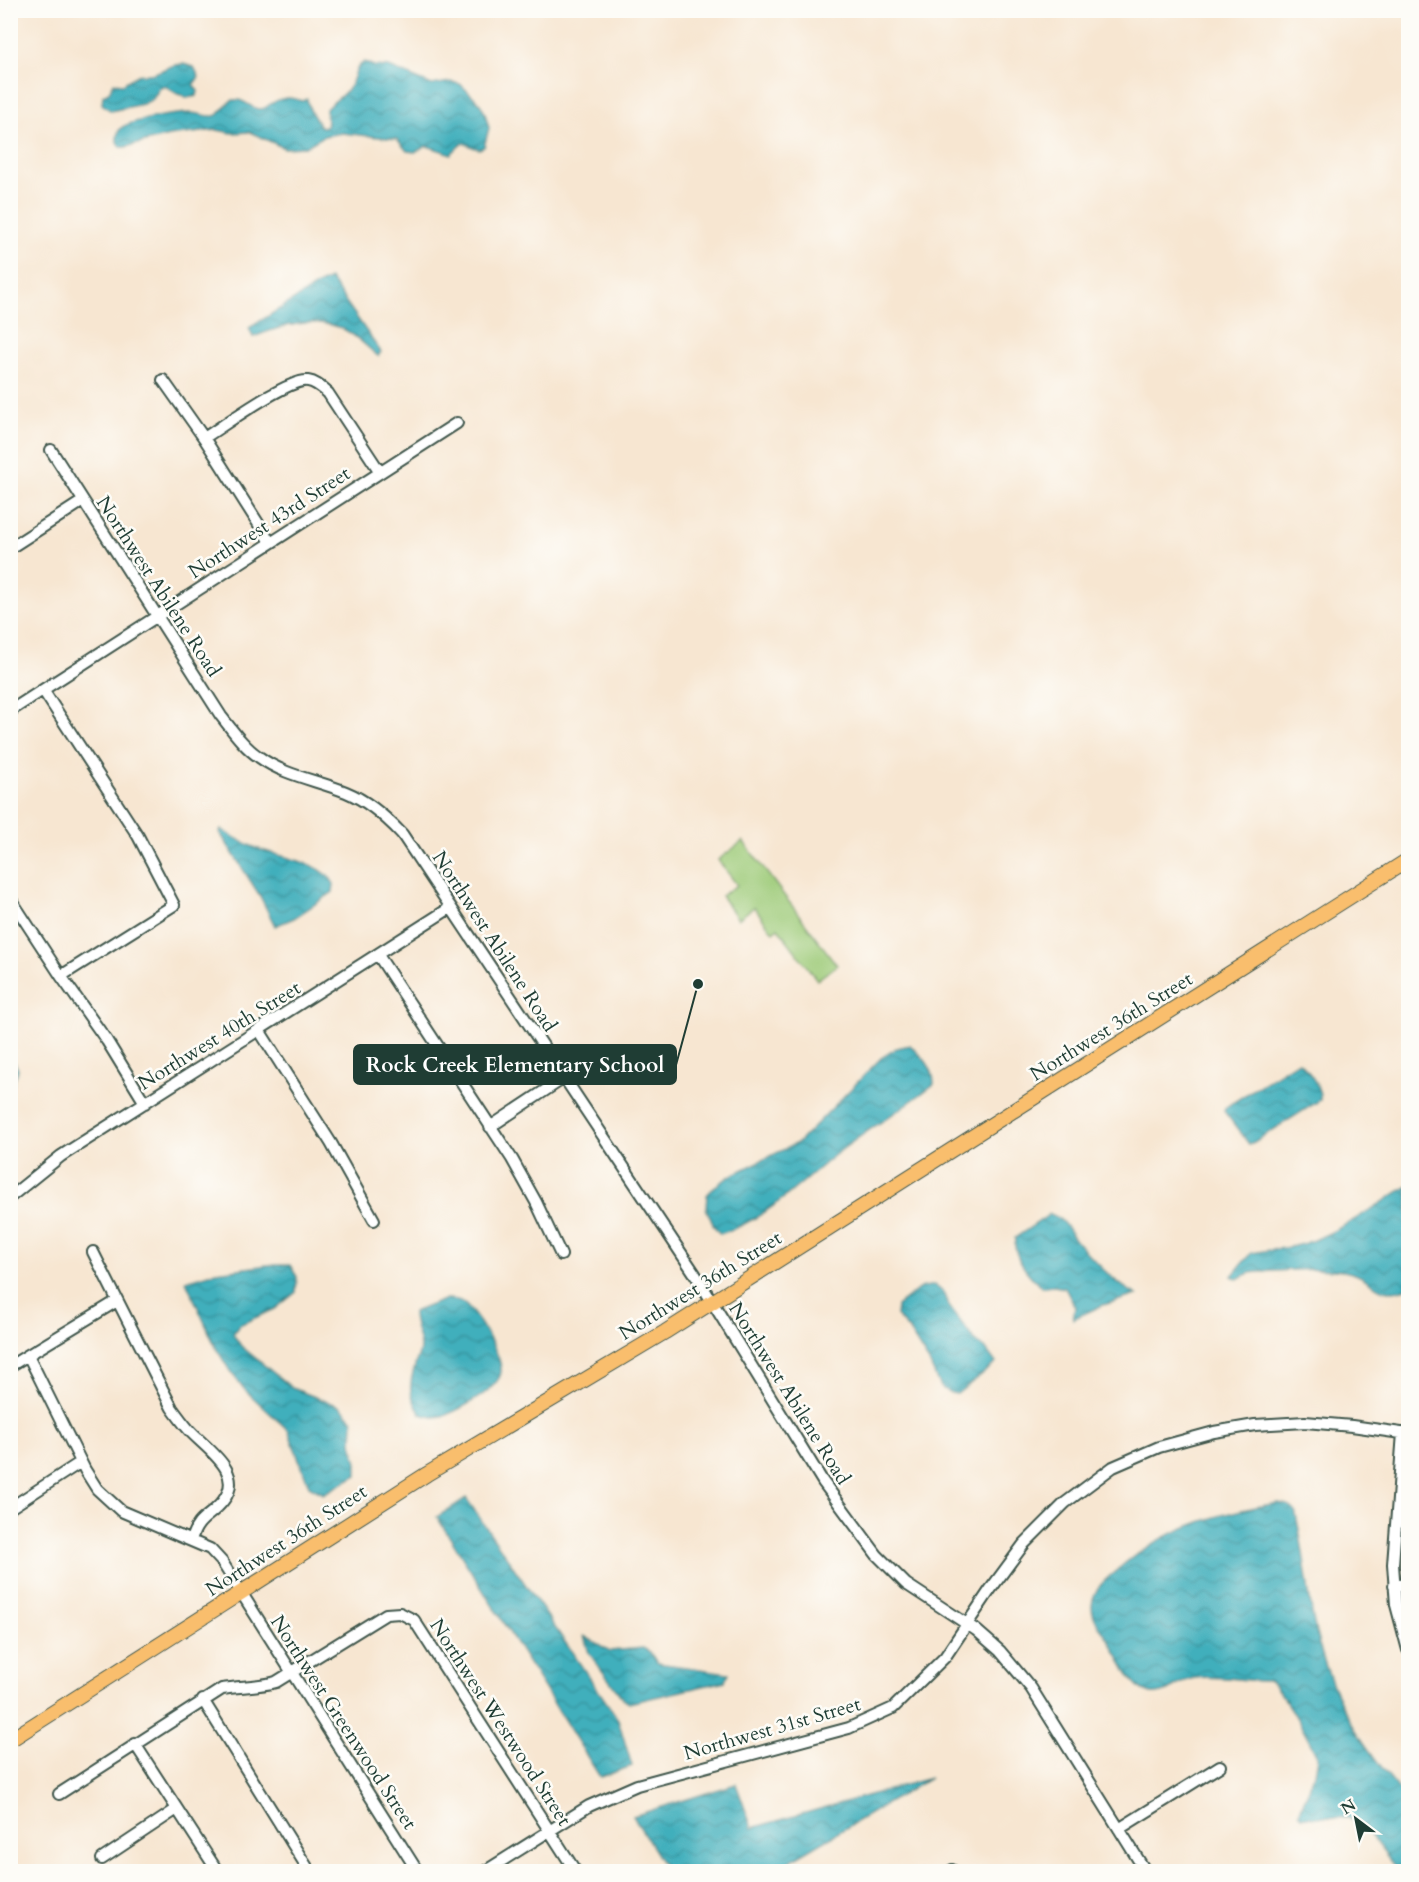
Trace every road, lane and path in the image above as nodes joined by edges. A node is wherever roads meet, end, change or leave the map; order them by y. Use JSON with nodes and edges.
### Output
{"nodes":[{"id":1,"x":163,"y":380,"type":"dead end"},
{"id":2,"x":457,"y":423,"type":"dead end"},
{"id":3,"x":204,"y":438,"type":"junction"},
{"id":4,"x":51,"y":450,"type":"dead end"},
{"id":5,"x":380,"y":472,"type":"junction"},
{"id":6,"x":83,"y":501,"type":"junction"},
{"id":7,"x":270,"y":542,"type":"junction"},
{"id":8,"x":10,"y":548,"type":"edge"},
{"id":9,"x":157,"y":615,"type":"junction"},
{"id":10,"x":43,"y":690,"type":"junction"},
{"id":11,"x":10,"y":711,"type":"edge"},
{"id":12,"x":1408,"y":860,"type":"edge"},
{"id":13,"x":10,"y":898,"type":"edge"},
{"id":14,"x":450,"y":908,"type":"junction"},
{"id":15,"x":378,"y":955,"type":"junction"},
{"id":16,"x":60,"y":976,"type":"junction"},
{"id":17,"x":259,"y":1030,"type":"junction"},
{"id":18,"x":564,"y":1078,"type":"junction"},
{"id":19,"x":145,"y":1103,"type":"junction"},
{"id":20,"x":490,"y":1127,"type":"junction"},
{"id":21,"x":10,"y":1197,"type":"edge"},
{"id":22,"x":374,"y":1220,"type":"dead end"},
{"id":23,"x":93,"y":1252,"type":"dead end"},
{"id":24,"x":561,"y":1255,"type":"dead end"},
{"id":25,"x":117,"y":1301,"type":"junction"},
{"id":26,"x":711,"y":1301,"type":"junction"},
{"id":27,"x":28,"y":1355,"type":"junction"},
{"id":28,"x":10,"y":1366,"type":"edge"},
{"id":29,"x":1406,"y":1434,"type":"edge"},
{"id":30,"x":81,"y":1462,"type":"junction"},
{"id":31,"x":10,"y":1508,"type":"edge"},
{"id":32,"x":191,"y":1540,"type":"junction"},
{"id":33,"x":1394,"y":1585,"type":"junction"},
{"id":34,"x":1408,"y":1585,"type":"edge"},
{"id":35,"x":240,"y":1592,"type":"junction"},
{"id":36,"x":967,"y":1624,"type":"junction"},
{"id":37,"x":1408,"y":1650,"type":"edge"},
{"id":38,"x":291,"y":1672,"type":"junction"},
{"id":39,"x":203,"y":1700,"type":"junction"},
{"id":40,"x":11,"y":1739,"type":"edge"},
{"id":41,"x":135,"y":1744,"type":"junction"},
{"id":42,"x":1220,"y":1766,"type":"dead end"},
{"id":43,"x":59,"y":1794,"type":"dead end"},
{"id":44,"x":177,"y":1809,"type":"junction"},
{"id":45,"x":1119,"y":1829,"type":"junction"},
{"id":46,"x":549,"y":1830,"type":"junction"},
{"id":47,"x":102,"y":1859,"type":"dead end"},
{"id":48,"x":218,"y":1872,"type":"edge"},
{"id":49,"x":310,"y":1872,"type":"edge"},
{"id":50,"x":418,"y":1872,"type":"edge"},
{"id":51,"x":484,"y":1872,"type":"edge"},
{"id":52,"x":576,"y":1872,"type":"edge"},
{"id":53,"x":1146,"y":1872,"type":"edge"}],
"edges":[{"from":1,"to":3,"type":"street"},
{"from":2,"to":5,"type":"street","name":"Northwest 43rd Street"},
{"from":3,"to":5,"type":"street"},
{"from":3,"to":7,"type":"street"},
{"from":4,"to":6,"type":"street","name":"Northwest Abilene Road"},
{"from":5,"to":7,"type":"street","name":"Northwest 43rd Street"},
{"from":6,"to":8,"type":"street"},
{"from":6,"to":9,"type":"street","name":"Northwest Abilene Road"},
{"from":7,"to":9,"type":"street","name":"Northwest 43rd Street"},
{"from":9,"to":10,"type":"street","name":"Northwest 43rd Street"},
{"from":9,"to":14,"type":"street","name":"Northwest Abilene Road"},
{"from":10,"to":11,"type":"street","name":"Northwest 43rd Street"},
{"from":10,"to":16,"type":"street"},
{"from":12,"to":26,"type":"main road","name":"Northwest 36th Street"},
{"from":13,"to":16,"type":"street"},
{"from":14,"to":15,"type":"street","name":"Northwest 40th Street"},
{"from":14,"to":18,"type":"street","name":"Northwest Abilene Road"},
{"from":15,"to":17,"type":"street","name":"Northwest 40th Street"},
{"from":15,"to":20,"type":"street"},
{"from":16,"to":19,"type":"street"},
{"from":17,"to":19,"type":"street","name":"Northwest 40th Street"},
{"from":17,"to":22,"type":"street"},
{"from":18,"to":20,"type":"street"},
{"from":18,"to":26,"type":"street","name":"Northwest Abilene Road"},
{"from":19,"to":21,"type":"street","name":"Northwest 40th Street"},
{"from":20,"to":24,"type":"street"},
{"from":23,"to":25,"type":"street"},
{"from":25,"to":27,"type":"street"},
{"from":25,"to":32,"type":"street"},
{"from":26,"to":35,"type":"main road","name":"Northwest 36th Street"},
{"from":26,"to":36,"type":"street","name":"Northwest Abilene Road"},
{"from":27,"to":28,"type":"street"},
{"from":27,"to":30,"type":"street","name":"Northwest Greenwood Street"},
{"from":29,"to":33,"type":"street"},
{"from":29,"to":36,"type":"street","name":"Northwest 31st Street"},
{"from":30,"to":31,"type":"street"},
{"from":30,"to":32,"type":"street","name":"Northwest Greenwood Street"},
{"from":32,"to":35,"type":"street","name":"Northwest Greenwood Street"},
{"from":33,"to":34,"type":"street"},
{"from":33,"to":37,"type":"street"},
{"from":35,"to":38,"type":"street","name":"Northwest Greenwood Street"},
{"from":35,"to":40,"type":"main road","name":"Northwest 36th Street"},
{"from":36,"to":45,"type":"street","name":"Northwest Abilene Road"},
{"from":36,"to":46,"type":"street","name":"Northwest 31st Street"},
{"from":38,"to":39,"type":"street","name":"Northwest Westwood Street"},
{"from":38,"to":46,"type":"street","name":"Northwest Westwood Street"},
{"from":38,"to":50,"type":"street","name":"Northwest Greenwood Street"},
{"from":39,"to":41,"type":"street","name":"Northwest Westwood Street"},
{"from":39,"to":49,"type":"street"},
{"from":41,"to":43,"type":"street","name":"Northwest Westwood Street"},
{"from":41,"to":44,"type":"street"},
{"from":42,"to":45,"type":"street"},
{"from":44,"to":47,"type":"street"},
{"from":44,"to":48,"type":"street"},
{"from":45,"to":53,"type":"street","name":"Northwest Abilene Road"},
{"from":46,"to":51,"type":"street","name":"Northwest 31st Street"},
{"from":46,"to":52,"type":"street","name":"Northwest Westwood Street"}]}
